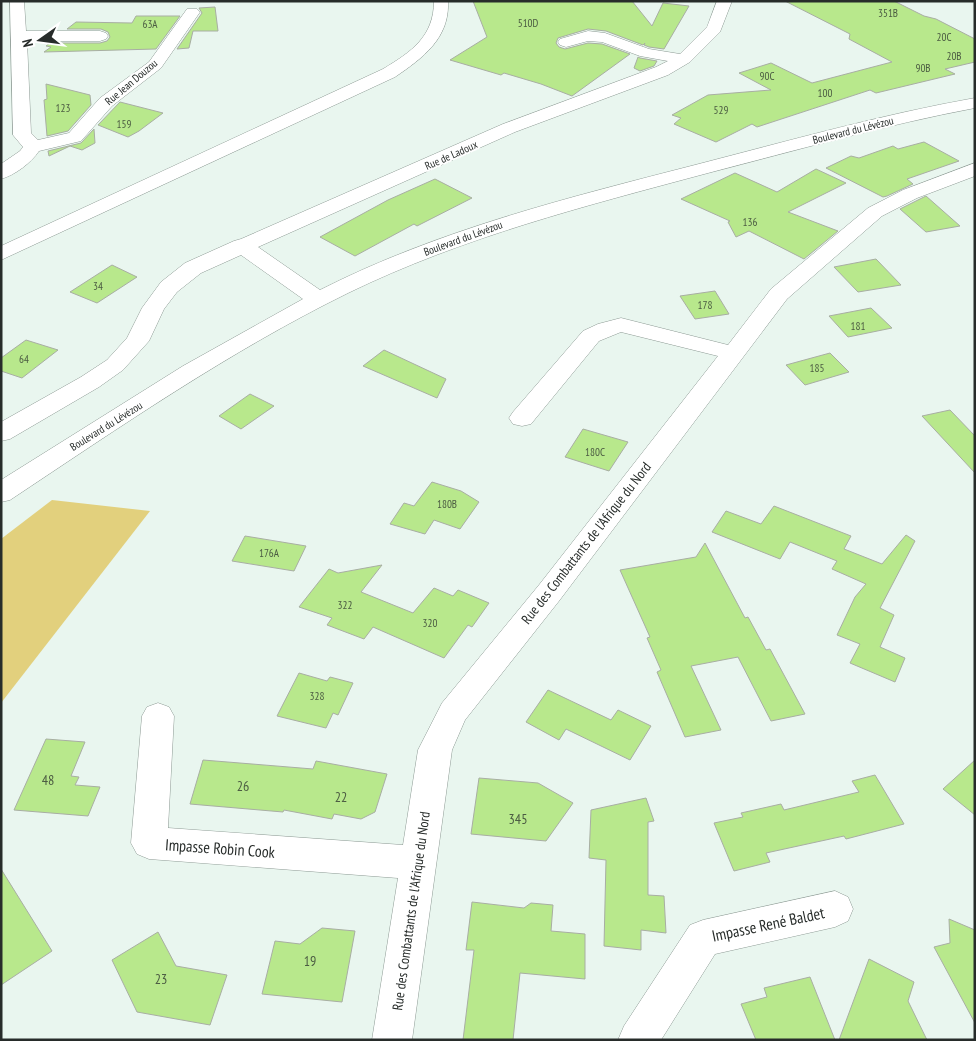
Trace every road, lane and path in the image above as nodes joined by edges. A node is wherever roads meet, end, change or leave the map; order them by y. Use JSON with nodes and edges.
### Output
{"nodes":[{"id":1,"x":17,"y":1,"type":"edge"},
{"id":2,"x":441,"y":1,"type":"edge"},
{"id":3,"x":725,"y":1,"type":"edge"},
{"id":4,"x":192,"y":12,"type":"dead end"},
{"id":5,"x":20,"y":36,"type":"junction"},
{"id":6,"x":100,"y":36,"type":"dead end"},
{"id":7,"x":566,"y":42,"type":"dead end"},
{"id":8,"x":684,"y":59,"type":"junction"},
{"id":9,"x":975,"y":103,"type":"edge"},
{"id":10,"x":32,"y":146,"type":"junction"},
{"id":11,"x":975,"y":169,"type":"edge"},
{"id":12,"x":1,"y":173,"type":"edge"},
{"id":13,"x":241,"y":245,"type":"junction"},
{"id":14,"x":1,"y":254,"type":"edge"},
{"id":15,"x":319,"y":300,"type":"junction"},
{"id":16,"x":733,"y":353,"type":"junction"},
{"id":17,"x":522,"y":418,"type":"dead end"},
{"id":18,"x":1,"y":433,"type":"edge"},
{"id":19,"x":1,"y":493,"type":"edge"},
{"id":20,"x":158,"y":716,"type":"dead end"},
{"id":21,"x":418,"y":863,"type":"junction"},
{"id":22,"x":835,"y":909,"type":"dead end"},
{"id":23,"x":392,"y":1040,"type":"edge"},
{"id":24,"x":638,"y":1040,"type":"edge"}],
"edges":[{"from":1,"to":5,"type":"street"},
{"from":2,"to":14,"type":"street"},
{"from":3,"to":8,"type":"street","name":"Rue de Ladoux"},
{"from":4,"to":10,"type":"street","name":"Rue Jean Douzou"},
{"from":5,"to":6,"type":"street"},
{"from":5,"to":10,"type":"street"},
{"from":7,"to":8,"type":"street"},
{"from":8,"to":13,"type":"street","name":"Rue de Ladoux"},
{"from":9,"to":15,"type":"street","name":"Boulevard du Lévézou"},
{"from":10,"to":12,"type":"street"},
{"from":11,"to":16,"type":"street","name":"Rue des Combattants de l'Afrique du Nord"},
{"from":13,"to":15,"type":"street"},
{"from":13,"to":18,"type":"street","name":"Rue de Ladoux"},
{"from":15,"to":19,"type":"street","name":"Boulevard du Lévézou"},
{"from":16,"to":17,"type":"street"},
{"from":16,"to":21,"type":"street","name":"Rue des Combattants de l'Afrique du Nord"},
{"from":20,"to":21,"type":"street","name":"Impasse Robin Cook"},
{"from":21,"to":23,"type":"street","name":"Rue des Combattants de l'Afrique du Nord"},
{"from":22,"to":24,"type":"street","name":"Impasse René Baldet"}]}
